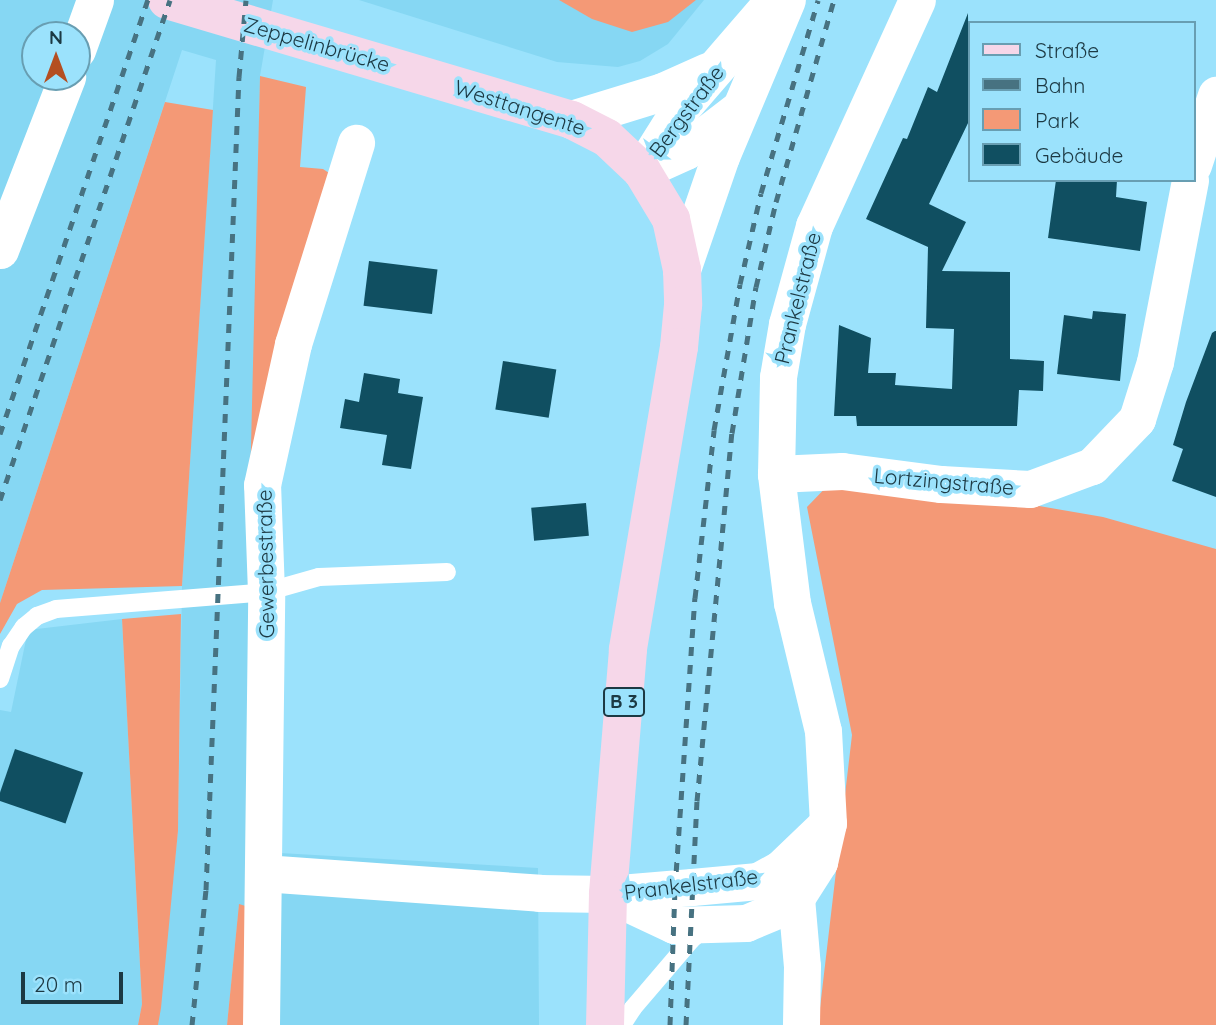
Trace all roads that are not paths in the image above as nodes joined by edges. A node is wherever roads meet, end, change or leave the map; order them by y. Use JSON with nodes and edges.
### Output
{"nodes":[{"id":1,"x":94,"y":0,"type":"edge"},
{"id":2,"x":167,"y":0,"type":"edge"},
{"id":3,"x":775,"y":0,"type":"edge"},
{"id":4,"x":787,"y":0,"type":"edge"},
{"id":5,"x":917,"y":0,"type":"edge"},
{"id":6,"x":87,"y":21,"type":"edge"},
{"id":7,"x":716,"y":68,"type":"junction"},
{"id":8,"x":426,"y":76,"type":"joint"},
{"id":9,"x":62,"y":91,"type":"edge"},
{"id":10,"x":1216,"y":95,"type":"edge"},
{"id":11,"x":745,"y":105,"type":"junction"},
{"id":12,"x":572,"y":120,"type":"junction"},
{"id":13,"x":356,"y":143,"type":"dead end"},
{"id":14,"x":1195,"y":159,"type":"edge"},
{"id":15,"x":642,"y":170,"type":"junction"},
{"id":16,"x":1190,"y":182,"type":"edge"},
{"id":17,"x":0,"y":250,"type":"edge"},
{"id":18,"x":682,"y":270,"type":"junction"},
{"id":19,"x":775,"y":474,"type":"junction"},
{"id":20,"x":447,"y":572,"type":"dead end"},
{"id":21,"x":266,"y":592,"type":"junction"},
{"id":22,"x":0,"y":679,"type":"edge"},
{"id":23,"x":263,"y":873,"type":"junction"},
{"id":24,"x":789,"y":883,"type":"junction"},
{"id":25,"x":608,"y":894,"type":"junction"},
{"id":26,"x":709,"y":925,"type":"junction"},
{"id":27,"x":261,"y":1025,"type":"edge"},
{"id":28,"x":605,"y":1025,"type":"edge"},
{"id":29,"x":622,"y":1025,"type":"edge"},
{"id":30,"x":801,"y":1025,"type":"edge"}],
"edges":[{"from":1,"to":6,"type":"street"},
{"from":2,"to":8,"type":"main road","name":"Zeppelinbrücke"},
{"from":3,"to":7,"type":"main road","name":"Bergstraße"},
{"from":4,"to":11,"type":"main road","name":"Bergstraße"},
{"from":5,"to":19,"type":"street","name":"Prankelstraße"},
{"from":7,"to":12,"type":"main road"},
{"from":7,"to":15,"type":"main road","name":"Bergstraße"},
{"from":8,"to":12,"type":"main road","name":"Westtangente"},
{"from":9,"to":17,"type":"street"},
{"from":10,"to":14,"type":"street"},
{"from":11,"to":15,"type":"main road","name":"Bergstraße"},
{"from":11,"to":18,"type":"main road"},
{"from":12,"to":15,"type":"main road","name":"Westtangente"},
{"from":13,"to":21,"type":"street","name":"Gewerbestraße"},
{"from":15,"to":18,"type":"main road","number":"B 3"},
{"from":16,"to":19,"type":"street","name":"Lortzingstraße"},
{"from":18,"to":25,"type":"main road","number":"B 3"},
{"from":19,"to":24,"type":"street","name":"Prankelstraße"},
{"from":20,"to":21,"type":"lane"},
{"from":21,"to":22,"type":"lane"},
{"from":21,"to":23,"type":"street","name":"Gewerbestraße"},
{"from":23,"to":25,"type":"street"},
{"from":23,"to":27,"type":"street","name":"Gewerbestraße"},
{"from":24,"to":25,"type":"street","name":"Prankelstraße"},
{"from":24,"to":26,"type":"street","name":"Prankelstraße"},
{"from":24,"to":30,"type":"street"},
{"from":25,"to":26,"type":"street","name":"Prankelstraße"},
{"from":25,"to":28,"type":"main road","number":"B 3"},
{"from":26,"to":29,"type":"lane"}]}
